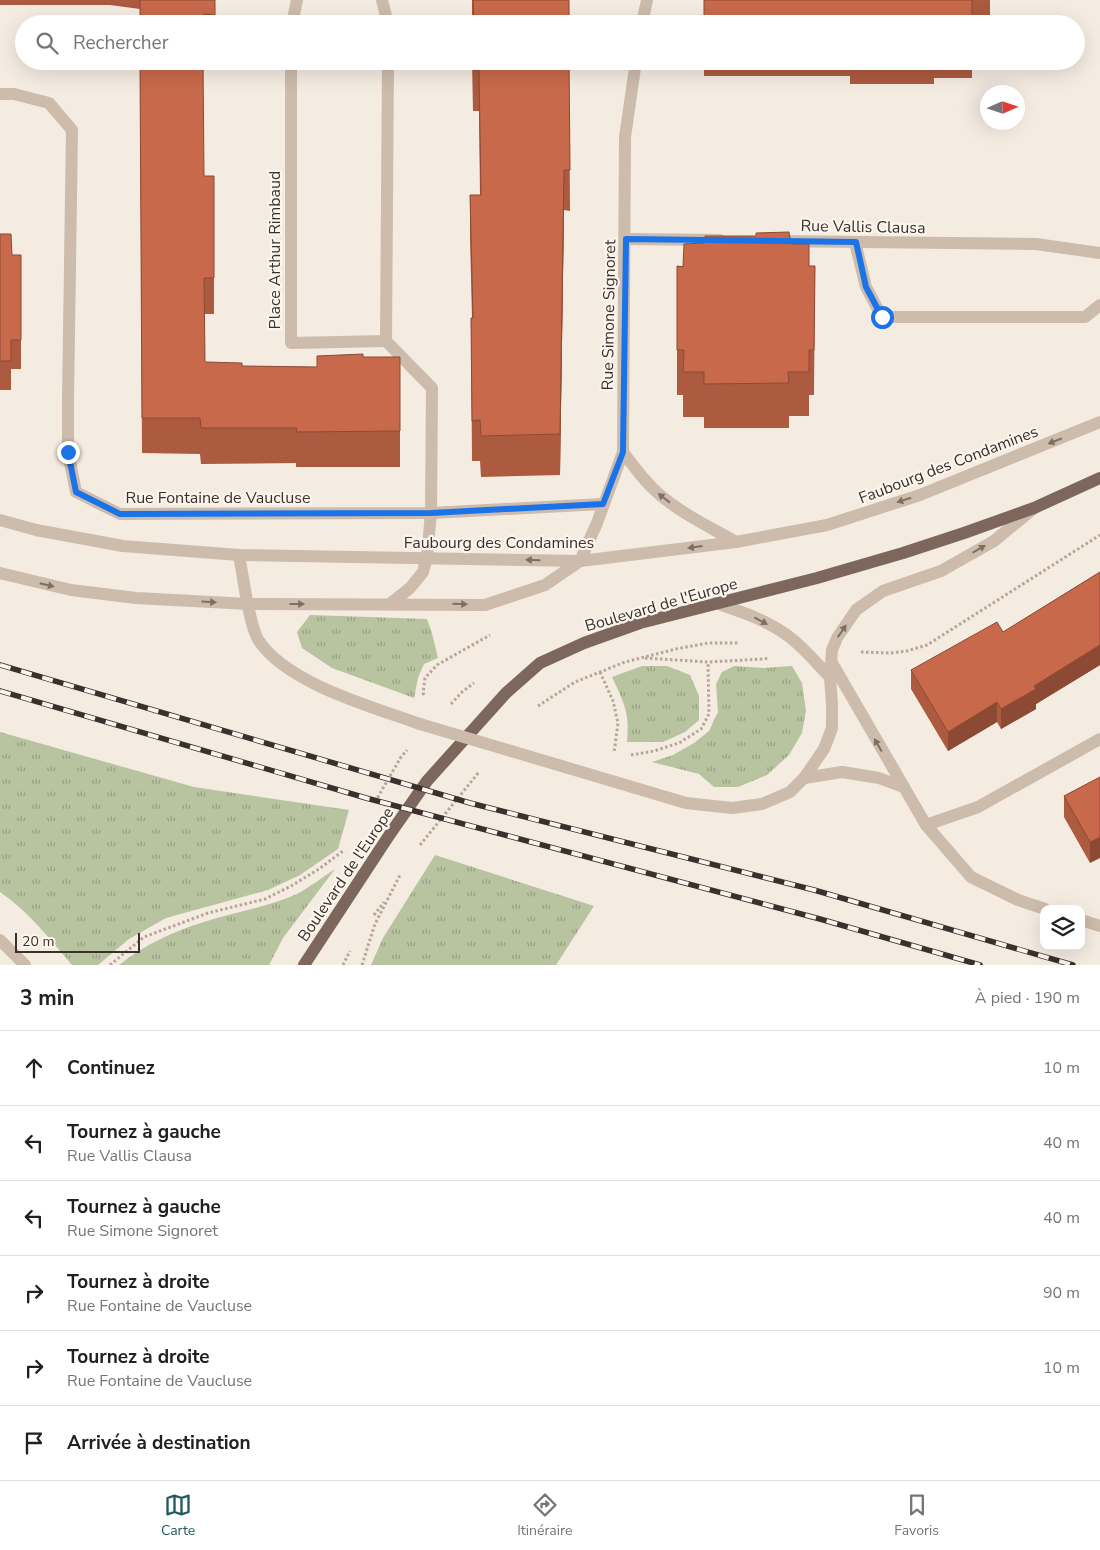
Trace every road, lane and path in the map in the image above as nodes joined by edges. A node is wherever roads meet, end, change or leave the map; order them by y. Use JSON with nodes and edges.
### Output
{"nodes":[{"id":1,"x":297,"y":0,"type":"edge"},
{"id":2,"x":382,"y":0,"type":"edge"},
{"id":3,"x":647,"y":0,"type":"edge"},
{"id":4,"x":294,"y":15,"type":"edge"},
{"id":5,"x":386,"y":15,"type":"edge"},
{"id":6,"x":644,"y":15,"type":"edge"},
{"id":7,"x":291,"y":70,"type":"edge"},
{"id":8,"x":388,"y":70,"type":"edge"},
{"id":9,"x":635,"y":70,"type":"edge"},
{"id":10,"x":0,"y":94,"type":"edge"},
{"id":11,"x":626,"y":239,"type":"junction"},
{"id":12,"x":731,"y":240,"type":"edge"},
{"id":13,"x":760,"y":241,"type":"edge"},
{"id":14,"x":856,"y":242,"type":"junction"},
{"id":15,"x":1100,"y":252,"type":"edge"},
{"id":16,"x":1100,"y":305,"type":"edge"},
{"id":17,"x":386,"y":341,"type":"junction"},
{"id":18,"x":1100,"y":422,"type":"edge"},
{"id":19,"x":623,"y":452,"type":"junction"},
{"id":20,"x":1100,"y":478,"type":"edge"},
{"id":21,"x":603,"y":504,"type":"junction"},
{"id":22,"x":1034,"y":508,"type":"junction"},
{"id":23,"x":431,"y":513,"type":"junction"},
{"id":24,"x":0,"y":520,"type":"edge"},
{"id":25,"x":1100,"y":535,"type":"edge"},
{"id":26,"x":736,"y":542,"type":"junction"},
{"id":27,"x":239,"y":555,"type":"junction"},
{"id":28,"x":427,"y":558,"type":"junction"},
{"id":29,"x":580,"y":560,"type":"junction"},
{"id":30,"x":0,"y":573,"type":"edge"},
{"id":31,"x":716,"y":603,"type":"junction"},
{"id":32,"x":249,"y":604,"type":"junction"},
{"id":33,"x":390,"y":604,"type":"junction"},
{"id":34,"x":738,"y":643,"type":"dead end"},
{"id":35,"x":891,"y":653,"type":"dead end"},
{"id":36,"x":774,"y":656,"type":"dead end"},
{"id":37,"x":708,"y":662,"type":"junction"},
{"id":38,"x":832,"y":664,"type":"junction"},
{"id":39,"x":600,"y":672,"type":"dead end"},
{"id":40,"x":830,"y":677,"type":"junction"},
{"id":41,"x":1100,"y":739,"type":"edge"},
{"id":42,"x":804,"y":778,"type":"junction"},
{"id":43,"x":903,"y":787,"type":"junction"},
{"id":44,"x":926,"y":826,"type":"junction"},
{"id":45,"x":388,"y":897,"type":"dead end"},
{"id":46,"x":1040,"y":907,"type":"edge"},
{"id":47,"x":1085,"y":921,"type":"edge"},
{"id":48,"x":1100,"y":926,"type":"edge"},
{"id":49,"x":0,"y":940,"type":"edge"},
{"id":50,"x":25,"y":965,"type":"edge"},
{"id":51,"x":304,"y":965,"type":"edge"},
{"id":52,"x":362,"y":965,"type":"edge"}],
"edges":[{"from":1,"to":4,"type":"street"},
{"from":2,"to":5,"type":"street"},
{"from":3,"to":6,"type":"street"},
{"from":7,"to":17,"type":"street","name":"Place Arthur Rimbaud"},
{"from":8,"to":17,"type":"street"},
{"from":9,"to":11,"type":"street","name":"Rue Simone Signoret"},
{"from":10,"to":23,"type":"street","name":"Rue Fontaine de Vaucluse"},
{"from":11,"to":12,"type":"street"},
{"from":11,"to":19,"type":"street","name":"Rue Simone Signoret"},
{"from":13,"to":14,"type":"street","name":"Rue Vallis Clausa"},
{"from":14,"to":15,"type":"street","name":"Rue Vallis Clausa"},
{"from":14,"to":16,"type":"street"},
{"from":17,"to":23,"type":"street"},
{"from":18,"to":26,"type":"street","name":"Faubourg des Condamines","one_way":true},
{"from":19,"to":21,"type":"street","name":"Rue Simone Signoret"},
{"from":26,"to":19,"type":"street","one_way":true},
{"from":20,"to":22,"type":"main road","name":"Boulevard de l'Europe"},
{"from":21,"to":23,"type":"street","name":"Rue Fontaine de Vaucluse"},
{"from":21,"to":29,"type":"street","name":"Rue Simone Signoret"},
{"from":22,"to":31,"type":"main road","name":"Boulevard de l'Europe"},
{"from":38,"to":22,"type":"street","one_way":true},
{"from":23,"to":28,"type":"street"},
{"from":24,"to":27,"type":"street","name":"Faubourg des Condamines"},
{"from":25,"to":35,"type":"path"},
{"from":26,"to":29,"type":"street","name":"Faubourg des Condamines","one_way":true},
{"from":27,"to":28,"type":"street","name":"Faubourg des Condamines"},
{"from":27,"to":32,"type":"street"},
{"from":29,"to":28,"type":"street","name":"Faubourg des Condamines","one_way":true},
{"from":28,"to":33,"type":"street"},
{"from":33,"to":29,"type":"street","one_way":true},
{"from":30,"to":32,"type":"street","one_way":true},
{"from":31,"to":40,"type":"street","one_way":true},
{"from":31,"to":51,"type":"main road","name":"Boulevard de l'Europe"},
{"from":32,"to":33,"type":"street","one_way":true},
{"from":32,"to":42,"type":"street","bridge":true},
{"from":34,"to":37,"type":"path"},
{"from":36,"to":37,"type":"path"},
{"from":37,"to":39,"type":"path"},
{"from":38,"to":40,"type":"street"},
{"from":43,"to":38,"type":"street","one_way":true},
{"from":40,"to":42,"type":"street"},
{"from":41,"to":44,"type":"street"},
{"from":42,"to":43,"type":"street"},
{"from":43,"to":44,"type":"street"},
{"from":44,"to":46,"type":"street"},
{"from":45,"to":52,"type":"path"},
{"from":47,"to":48,"type":"street"},
{"from":49,"to":50,"type":"street"}]}
